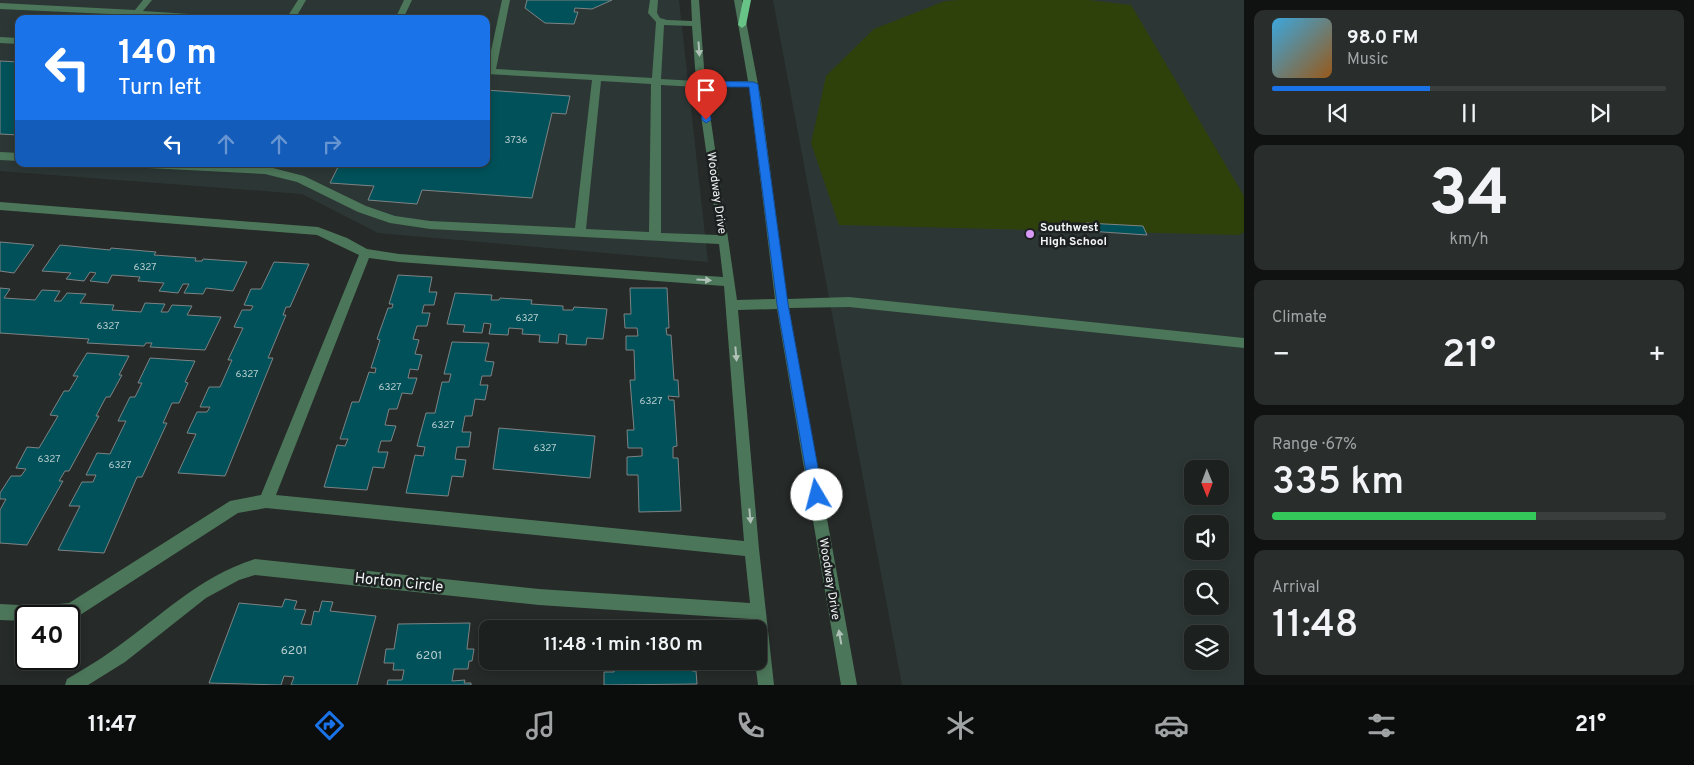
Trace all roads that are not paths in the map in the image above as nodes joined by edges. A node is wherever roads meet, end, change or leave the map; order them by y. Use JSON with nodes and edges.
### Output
{"nodes":[{"id":1,"x":148,"y":0,"type":"edge"},
{"id":2,"x":302,"y":0,"type":"edge"},
{"id":3,"x":408,"y":0,"type":"edge"},
{"id":4,"x":506,"y":0,"type":"edge"},
{"id":5,"x":654,"y":0,"type":"edge"},
{"id":6,"x":695,"y":0,"type":"edge"},
{"id":7,"x":738,"y":0,"type":"edge"},
{"id":8,"x":747,"y":0,"type":"edge"},
{"id":9,"x":0,"y":6,"type":"edge"},
{"id":10,"x":122,"y":15,"type":"edge"},
{"id":11,"x":136,"y":15,"type":"edge"},
{"id":12,"x":293,"y":15,"type":"edge"},
{"id":13,"x":401,"y":15,"type":"edge"},
{"id":14,"x":660,"y":21,"type":"junction"},
{"id":15,"x":697,"y":23,"type":"junction"},
{"id":16,"x":742,"y":25,"type":"junction"},
{"id":17,"x":0,"y":40,"type":"edge"},
{"id":18,"x":15,"y":41,"type":"edge"},
{"id":19,"x":490,"y":67,"type":"edge"},
{"id":20,"x":490,"y":71,"type":"edge"},
{"id":21,"x":597,"y":78,"type":"junction"},
{"id":22,"x":656,"y":81,"type":"junction"},
{"id":23,"x":701,"y":84,"type":"junction"},
{"id":24,"x":753,"y":84,"type":"junction"},
{"id":25,"x":0,"y":156,"type":"edge"},
{"id":26,"x":15,"y":157,"type":"edge"},
{"id":27,"x":206,"y":167,"type":"edge"},
{"id":28,"x":0,"y":206,"type":"edge"},
{"id":29,"x":580,"y":233,"type":"junction"},
{"id":30,"x":655,"y":236,"type":"junction"},
{"id":31,"x":724,"y":240,"type":"junction"},
{"id":32,"x":364,"y":253,"type":"junction"},
{"id":33,"x":730,"y":282,"type":"junction"},
{"id":34,"x":782,"y":304,"type":"junction"},
{"id":35,"x":732,"y":305,"type":"junction"},
{"id":36,"x":1244,"y":343,"type":"edge"},
{"id":37,"x":266,"y":501,"type":"junction"},
{"id":38,"x":752,"y":549,"type":"junction"},
{"id":39,"x":0,"y":612,"type":"edge"},
{"id":40,"x":760,"y":612,"type":"junction"},
{"id":41,"x":74,"y":685,"type":"edge"},
{"id":42,"x":766,"y":685,"type":"edge"},
{"id":43,"x":848,"y":685,"type":"edge"}],
"edges":[{"from":1,"to":11,"type":"street"},
{"from":2,"to":12,"type":"street"},
{"from":3,"to":13,"type":"street"},
{"from":4,"to":19,"type":"street"},
{"from":5,"to":14,"type":"street"},
{"from":6,"to":15,"type":"street","name":"Woodway Drive"},
{"from":7,"to":16,"type":"street","name":"Woodway Drive"},
{"from":8,"to":16,"type":"main road"},
{"from":9,"to":10,"type":"street"},
{"from":14,"to":15,"type":"street"},
{"from":14,"to":22,"type":"street"},
{"from":15,"to":23,"type":"street","name":"Woodway Drive","one_way":true},
{"from":16,"to":24,"type":"street","name":"Woodway Drive"},
{"from":17,"to":18,"type":"street"},
{"from":20,"to":21,"type":"street"},
{"from":21,"to":22,"type":"street"},
{"from":21,"to":29,"type":"street"},
{"from":22,"to":23,"type":"street"},
{"from":22,"to":30,"type":"street"},
{"from":23,"to":24,"type":"street"},
{"from":23,"to":31,"type":"street","name":"Woodway Drive"},
{"from":24,"to":34,"type":"street","name":"Woodway Drive"},
{"from":25,"to":26,"type":"street"},
{"from":27,"to":29,"type":"street"},
{"from":28,"to":32,"type":"street"},
{"from":29,"to":30,"type":"street"},
{"from":30,"to":31,"type":"street"},
{"from":31,"to":33,"type":"street","name":"Woodway Drive"},
{"from":32,"to":33,"type":"street","one_way":true},
{"from":32,"to":37,"type":"street"},
{"from":33,"to":35,"type":"street","name":"Woodway Drive"},
{"from":34,"to":35,"type":"street"},
{"from":34,"to":36,"type":"street"},
{"from":43,"to":34,"type":"street","name":"Woodway Drive","one_way":true},
{"from":35,"to":38,"type":"street","name":"Woodway Drive","one_way":true},
{"from":37,"to":38,"type":"street"},
{"from":37,"to":39,"type":"street"},
{"from":38,"to":40,"type":"street","name":"Woodway Drive"},
{"from":40,"to":41,"type":"street","name":"Horton Circle"},
{"from":40,"to":42,"type":"street","name":"Woodway Drive"}]}
